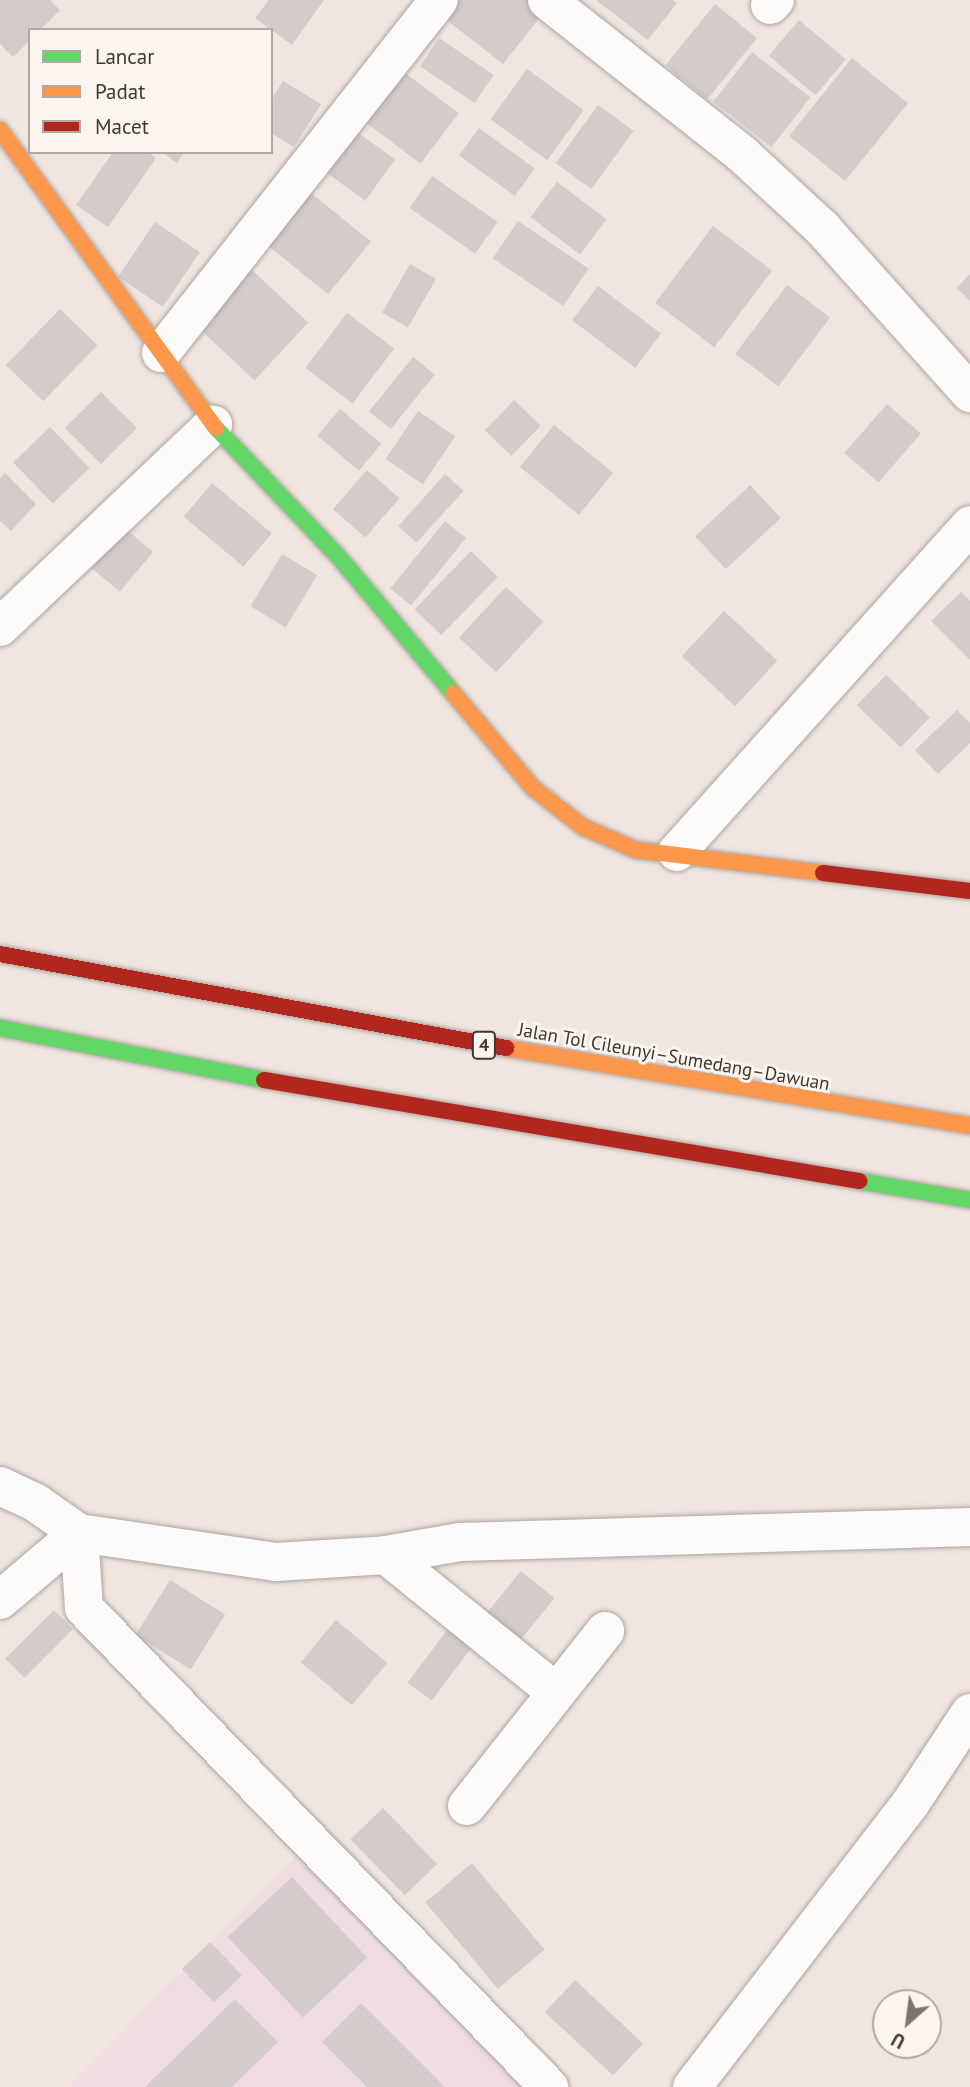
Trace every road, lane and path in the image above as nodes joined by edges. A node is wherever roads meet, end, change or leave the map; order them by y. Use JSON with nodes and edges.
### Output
{"nodes":[{"id":1,"x":439,"y":0,"type":"edge"},
{"id":2,"x":547,"y":0,"type":"edge"},
{"id":3,"x":0,"y":130,"type":"edge"},
{"id":4,"x":161,"y":353,"type":"junction"},
{"id":5,"x":970,"y":393,"type":"edge"},
{"id":6,"x":213,"y":425,"type":"junction"},
{"id":7,"x":970,"y":524,"type":"edge"},
{"id":8,"x":0,"y":626,"type":"edge"},
{"id":9,"x":677,"y":852,"type":"junction"},
{"id":10,"x":970,"y":891,"type":"edge"},
{"id":11,"x":0,"y":954,"type":"edge"},
{"id":12,"x":0,"y":1028,"type":"edge"},
{"id":13,"x":970,"y":1126,"type":"edge"},
{"id":14,"x":970,"y":1200,"type":"edge"},
{"id":15,"x":0,"y":1486,"type":"edge"},
{"id":16,"x":970,"y":1527,"type":"edge"},
{"id":17,"x":79,"y":1533,"type":"junction"},
{"id":18,"x":386,"y":1555,"type":"junction"},
{"id":19,"x":0,"y":1600,"type":"edge"},
{"id":20,"x":605,"y":1631,"type":"dead end"},
{"id":21,"x":556,"y":1692,"type":"junction"},
{"id":22,"x":970,"y":1713,"type":"edge"},
{"id":23,"x":467,"y":1806,"type":"dead end"},
{"id":24,"x":549,"y":2087,"type":"edge"},
{"id":25,"x":692,"y":2087,"type":"edge"}],
"edges":[{"from":1,"to":4,"type":"street"},
{"from":2,"to":5,"type":"street"},
{"from":3,"to":4,"type":"main road"},
{"from":4,"to":6,"type":"main road"},
{"from":6,"to":8,"type":"street"},
{"from":6,"to":9,"type":"main road"},
{"from":7,"to":9,"type":"street"},
{"from":9,"to":10,"type":"main road"},
{"from":11,"to":13,"type":"main road","name":"Jalan Tol Cileunyi–Sumedang–Dawuan","number":"4"},
{"from":12,"to":14,"type":"main road"},
{"from":15,"to":17,"type":"street"},
{"from":16,"to":18,"type":"street"},
{"from":17,"to":18,"type":"street"},
{"from":17,"to":19,"type":"street"},
{"from":17,"to":24,"type":"street"},
{"from":18,"to":21,"type":"street"},
{"from":20,"to":21,"type":"street"},
{"from":21,"to":23,"type":"street"},
{"from":22,"to":25,"type":"street"}]}
